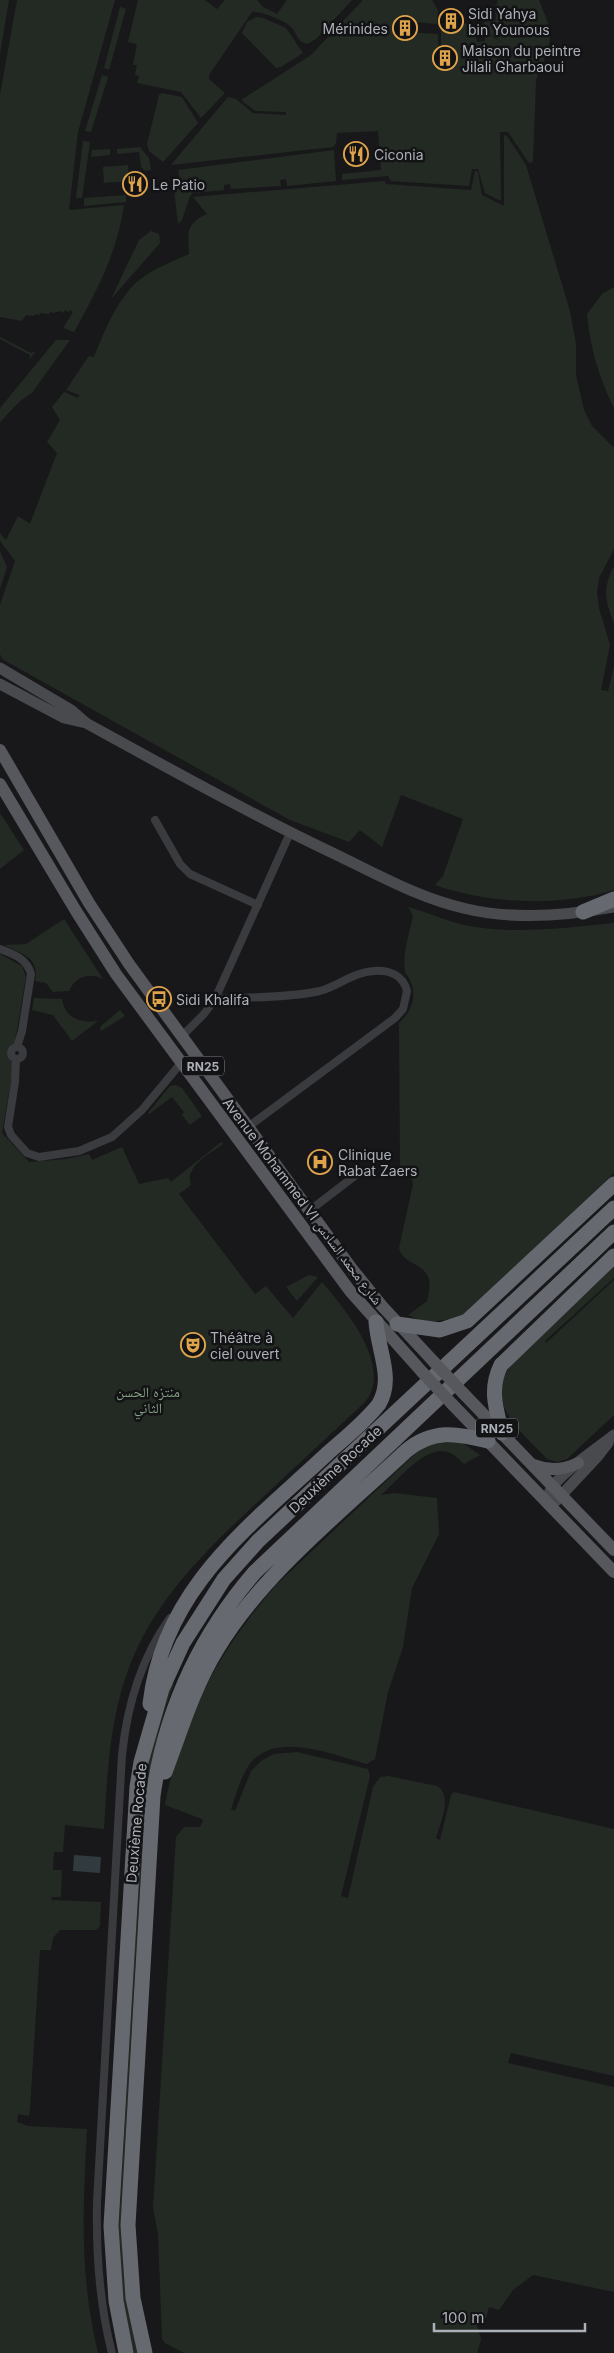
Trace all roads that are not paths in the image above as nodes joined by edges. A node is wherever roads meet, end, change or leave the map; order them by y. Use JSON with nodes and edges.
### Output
{"nodes":[{"id":1,"x":0,"y":668,"type":"edge"},
{"id":2,"x":0,"y":684,"type":"edge"},
{"id":3,"x":86,"y":722,"type":"junction"},
{"id":4,"x":0,"y":750,"type":"edge"},
{"id":5,"x":2,"y":788,"type":"edge"},
{"id":6,"x":155,"y":820,"type":"dead end"},
{"id":7,"x":290,"y":833,"type":"junction"},
{"id":8,"x":614,"y":899,"type":"edge"},
{"id":9,"x":258,"y":905,"type":"junction"},
{"id":10,"x":609,"y":910,"type":"edge"},
{"id":11,"x":583,"y":912,"type":"junction"},
{"id":12,"x":0,"y":949,"type":"edge"},
{"id":13,"x":216,"y":999,"type":"junction"},
{"id":14,"x":181,"y":1036,"type":"junction"},
{"id":15,"x":181,"y":1063,"type":"junction"},
{"id":16,"x":248,"y":1127,"type":"junction"},
{"id":17,"x":356,"y":1175,"type":"dead end"},
{"id":18,"x":614,"y":1184,"type":"edge"},
{"id":19,"x":614,"y":1208,"type":"edge"},
{"id":20,"x":310,"y":1211,"type":"junction"},
{"id":21,"x":614,"y":1232,"type":"edge"},
{"id":22,"x":614,"y":1256,"type":"edge"},
{"id":23,"x":376,"y":1322,"type":"junction"},
{"id":24,"x":397,"y":1324,"type":"junction"},
{"id":25,"x":502,"y":1433,"type":"junction"},
{"id":26,"x":613,"y":1436,"type":"edge"},
{"id":27,"x":488,"y":1441,"type":"junction"},
{"id":28,"x":578,"y":1463,"type":"junction"},
{"id":29,"x":532,"y":1464,"type":"junction"},
{"id":30,"x":558,"y":1490,"type":"junction"},
{"id":31,"x":551,"y":1506,"type":"junction"},
{"id":32,"x":614,"y":1550,"type":"edge"},
{"id":33,"x":614,"y":1572,"type":"edge"},
{"id":34,"x":191,"y":1594,"type":"junction"},
{"id":35,"x":146,"y":1738,"type":"junction"},
{"id":36,"x":153,"y":1796,"type":"junction"},
{"id":37,"x":112,"y":2353,"type":"edge"},
{"id":38,"x":126,"y":2353,"type":"edge"},
{"id":39,"x":145,"y":2353,"type":"edge"}],
"edges":[{"from":1,"to":3,"type":"street"},
{"from":2,"to":3,"type":"street"},
{"from":3,"to":7,"type":"street"},
{"from":4,"to":14,"type":"main road","name":"Avenue Mohammed VI شارع محمد السادس","number":"RN25"},
{"from":5,"to":15,"type":"main road","name":"Avenue Mohammed VI شارع محمد السادس","number":"RN25"},
{"from":6,"to":9,"type":"street"},
{"from":7,"to":9,"type":"street"},
{"from":7,"to":11,"type":"street"},
{"from":8,"to":11,"type":"highway"},
{"from":9,"to":13,"type":"street"},
{"from":10,"to":11,"type":"street"},
{"from":12,"to":15,"type":"street"},
{"from":13,"to":14,"type":"street"},
{"from":13,"to":16,"type":"street"},
{"from":14,"to":16,"type":"main road","name":"Avenue Mohammed VI شارع محمد السادس","number":"RN25"},
{"from":15,"to":23,"type":"main road","name":"Avenue Mohammed VI شارع محمد السادس","number":"RN25"},
{"from":16,"to":20,"type":"main road","name":"Avenue Mohammed VI شارع محمد السادس","number":"RN25"},
{"from":17,"to":20,"type":"street"},
{"from":18,"to":24,"type":"highway"},
{"from":19,"to":35,"type":"highway","name":"Deuxième Rocade"},
{"from":20,"to":24,"type":"main road","name":"Avenue Mohammed VI شارع محمد السادس","number":"RN25"},
{"from":21,"to":36,"type":"highway","name":"Deuxième Rocade"},
{"from":22,"to":25,"type":"highway"},
{"from":23,"to":27,"type":"main road","name":"Avenue Mohammed VI شارع محمد السادس","number":"RN25","bridge":true},
{"from":23,"to":34,"type":"highway"},
{"from":24,"to":25,"type":"main road","name":"Avenue Mohammed VI شارع محمد السادس","number":"RN25","bridge":true},
{"from":25,"to":29,"type":"main road","name":"Avenue Mohammed VI شارع محمد السادس","number":"RN25"},
{"from":26,"to":28,"type":"street"},
{"from":26,"to":30,"type":"street"},
{"from":27,"to":31,"type":"main road","name":"Avenue Mohammed VI شارع محمد السادس","number":"RN25"},
{"from":27,"to":36,"type":"highway"},
{"from":28,"to":29,"type":"main road"},
{"from":28,"to":30,"type":"street"},
{"from":29,"to":30,"type":"main road","name":"Avenue Mohammed VI شارع محمد السادس","number":"RN25"},
{"from":30,"to":31,"type":"street"},
{"from":30,"to":32,"type":"main road","name":"Avenue Mohammed VI شارع محمد السادس","number":"RN25"},
{"from":31,"to":33,"type":"main road","name":"Avenue Mohammed VI شارع محمد السادس","number":"RN25"},
{"from":34,"to":35,"type":"highway"},
{"from":34,"to":37,"type":"street"},
{"from":35,"to":38,"type":"highway","name":"Deuxième Rocade"},
{"from":36,"to":39,"type":"highway","name":"Deuxième Rocade"}]}
